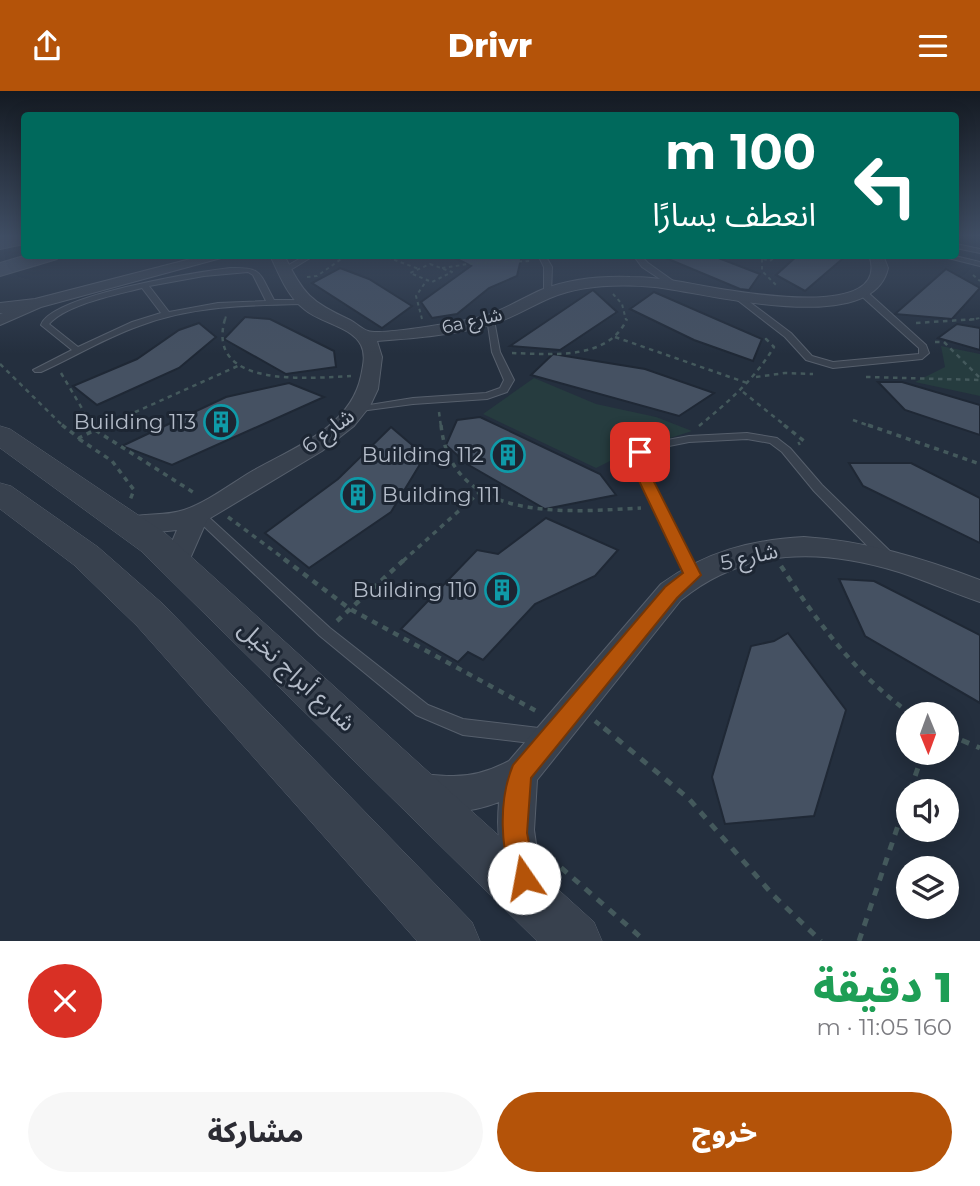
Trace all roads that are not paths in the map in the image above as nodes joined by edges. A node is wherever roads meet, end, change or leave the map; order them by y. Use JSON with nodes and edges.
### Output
{"nodes":[{"id":1,"x":149,"y":275,"type":"edge"},
{"id":2,"x":216,"y":275,"type":"edge"},
{"id":3,"x":256,"y":275,"type":"edge"},
{"id":4,"x":288,"y":275,"type":"edge"},
{"id":5,"x":548,"y":275,"type":"edge"},
{"id":6,"x":660,"y":275,"type":"edge"},
{"id":7,"x":880,"y":275,"type":"edge"},
{"id":8,"x":144,"y":285,"type":"junction"},
{"id":9,"x":675,"y":285,"type":"junction"},
{"id":10,"x":861,"y":292,"type":"junction"},
{"id":11,"x":548,"y":293,"type":"junction"},
{"id":12,"x":740,"y":299,"type":"junction"},
{"id":13,"x":304,"y":302,"type":"junction"},
{"id":14,"x":271,"y":303,"type":"junction"},
{"id":15,"x":36,"y":304,"type":"junction"},
{"id":16,"x":0,"y":308,"type":"edge"},
{"id":17,"x":166,"y":314,"type":"junction"},
{"id":18,"x":0,"y":320,"type":"edge"},
{"id":19,"x":490,"y":320,"type":"junction"},
{"id":20,"x":364,"y":337,"type":"junction"},
{"id":21,"x":78,"y":351,"type":"junction"},
{"id":22,"x":38,"y":370,"type":"dead end"},
{"id":23,"x":357,"y":410,"type":"junction"},
{"id":24,"x":0,"y":435,"type":"edge"},
{"id":25,"x":0,"y":493,"type":"edge"},
{"id":26,"x":205,"y":509,"type":"junction"},
{"id":27,"x":129,"y":515,"type":"junction"},
{"id":28,"x":889,"y":559,"type":"junction"},
{"id":29,"x":176,"y":563,"type":"junction"},
{"id":30,"x":692,"y":575,"type":"junction"},
{"id":31,"x":980,"y":591,"type":"edge"},
{"id":32,"x":563,"y":723,"type":"junction"},
{"id":33,"x":521,"y":773,"type":"junction"},
{"id":34,"x":416,"y":788,"type":"junction"},
{"id":35,"x":532,"y":900,"type":"junction"},
{"id":36,"x":453,"y":941,"type":"edge"},
{"id":37,"x":575,"y":941,"type":"edge"}],
"edges":[{"from":1,"to":15,"type":"street"},
{"from":2,"to":8,"type":"lane"},
{"from":3,"to":14,"type":"lane"},
{"from":4,"to":13,"type":"street"},
{"from":5,"to":11,"type":"lane"},
{"from":6,"to":9,"type":"lane"},
{"from":7,"to":10,"type":"street"},
{"from":8,"to":17,"type":"lane"},
{"from":8,"to":21,"type":"lane"},
{"from":9,"to":11,"type":"street","name":"6a شارع"},
{"from":9,"to":12,"type":"street","name":"6a شارع"},
{"from":10,"to":12,"type":"street","name":"6a شارع"},
{"from":10,"to":12,"type":"lane"},
{"from":11,"to":19,"type":"street","name":"6a شارع"},
{"from":13,"to":14,"type":"lane"},
{"from":13,"to":20,"type":"street"},
{"from":14,"to":17,"type":"lane"},
{"from":15,"to":16,"type":"street"},
{"from":15,"to":18,"type":"street"},
{"from":17,"to":21,"type":"lane"},
{"from":19,"to":20,"type":"street","name":"6a شارع"},
{"from":19,"to":23,"type":"lane"},
{"from":20,"to":23,"type":"street","name":"شارع 6"},
{"from":21,"to":22,"type":"lane"},
{"from":23,"to":26,"type":"street","name":"شارع 6"},
{"from":24,"to":27,"type":"street","name":"شارع أبراج نخيل"},
{"from":25,"to":36,"type":"street"},
{"from":26,"to":27,"type":"street","name":"شارع 6"},
{"from":26,"to":29,"type":"street"},
{"from":26,"to":32,"type":"lane"},
{"from":27,"to":29,"type":"street","name":"شارع أبراج نخيل"},
{"from":28,"to":30,"type":"street","name":"شارع 5"},
{"from":28,"to":30,"type":"lane"},
{"from":28,"to":31,"type":"street","name":"شارع 5"},
{"from":29,"to":34,"type":"street","name":"شارع أبراج نخيل"},
{"from":30,"to":32,"type":"street","name":"شارع 5"},
{"from":32,"to":33,"type":"street","name":"شارع 5"},
{"from":33,"to":34,"type":"street","name":"شارع 5"},
{"from":33,"to":35,"type":"street"},
{"from":34,"to":35,"type":"street","name":"شارع أبراج نخيل"},
{"from":35,"to":37,"type":"street","name":"شارع أبراج نخيل"}]}
